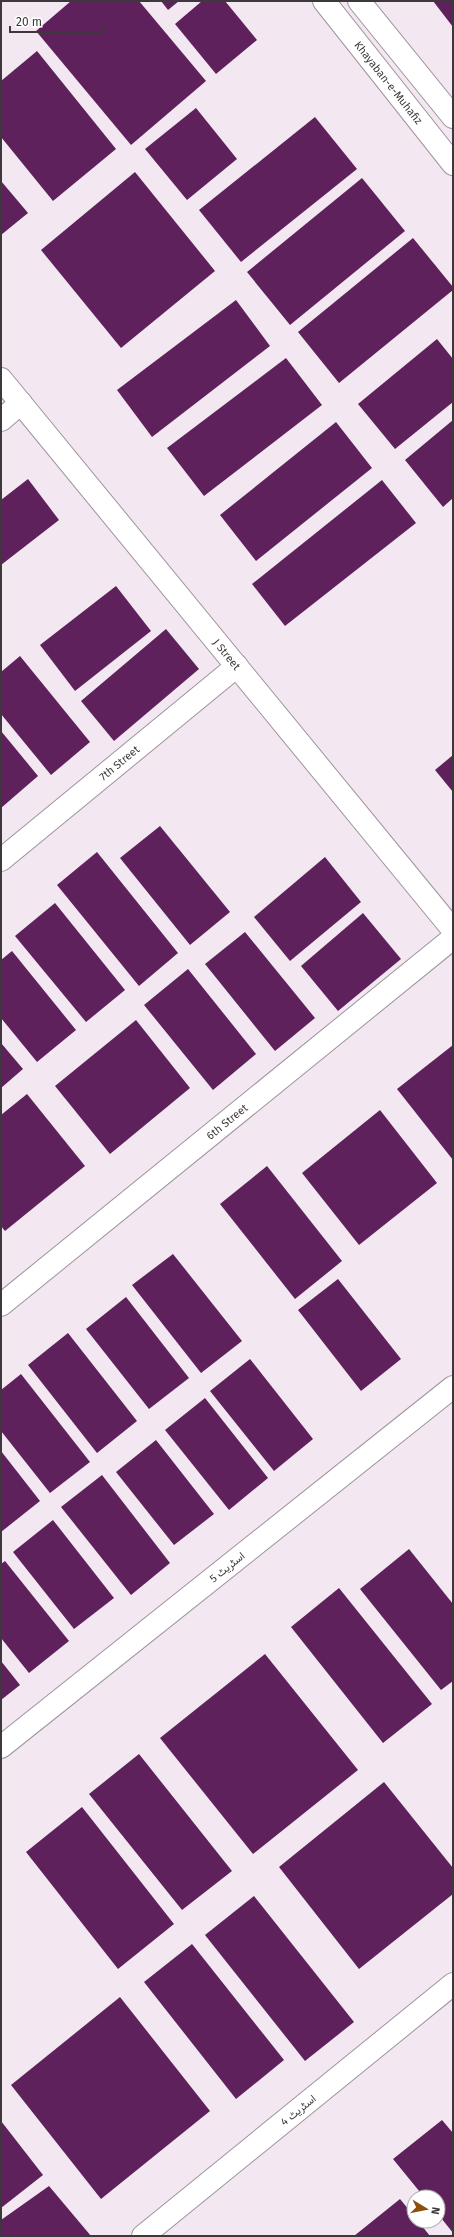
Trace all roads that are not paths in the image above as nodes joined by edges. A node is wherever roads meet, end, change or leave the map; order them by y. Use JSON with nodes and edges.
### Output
{"nodes":[{"id":1,"x":324,"y":1,"type":"edge"},
{"id":2,"x":359,"y":1,"type":"edge"},
{"id":3,"x":453,"y":117,"type":"edge"},
{"id":4,"x":453,"y":164,"type":"edge"},
{"id":5,"x":1,"y":379,"type":"edge"},
{"id":6,"x":21,"y":404,"type":"junction"},
{"id":7,"x":1,"y":420,"type":"edge"},
{"id":8,"x":237,"y":666,"type":"junction"},
{"id":9,"x":1,"y":860,"type":"edge"},
{"id":10,"x":453,"y":930,"type":"edge"},
{"id":11,"x":453,"y":938,"type":"edge"},
{"id":12,"x":1,"y":1305,"type":"edge"},
{"id":13,"x":453,"y":1386,"type":"edge"},
{"id":14,"x":1,"y":1747,"type":"edge"},
{"id":15,"x":453,"y":1984,"type":"edge"},
{"id":16,"x":143,"y":2236,"type":"edge"}],
"edges":[{"from":1,"to":4,"type":"street","name":"Khayaban-e-Muhafiz"},
{"from":2,"to":3,"type":"street"},
{"from":5,"to":6,"type":"street","name":"J Street"},
{"from":6,"to":7,"type":"street"},
{"from":6,"to":8,"type":"street","name":"J Street"},
{"from":8,"to":9,"type":"street","name":"7th Street"},
{"from":8,"to":10,"type":"street","name":"J Street"},
{"from":11,"to":12,"type":"street","name":"6th Street"},
{"from":13,"to":14,"type":"street","name":"اسٹریٹ 5"},
{"from":15,"to":16,"type":"street","name":"اسٹریٹ 4"}]}
